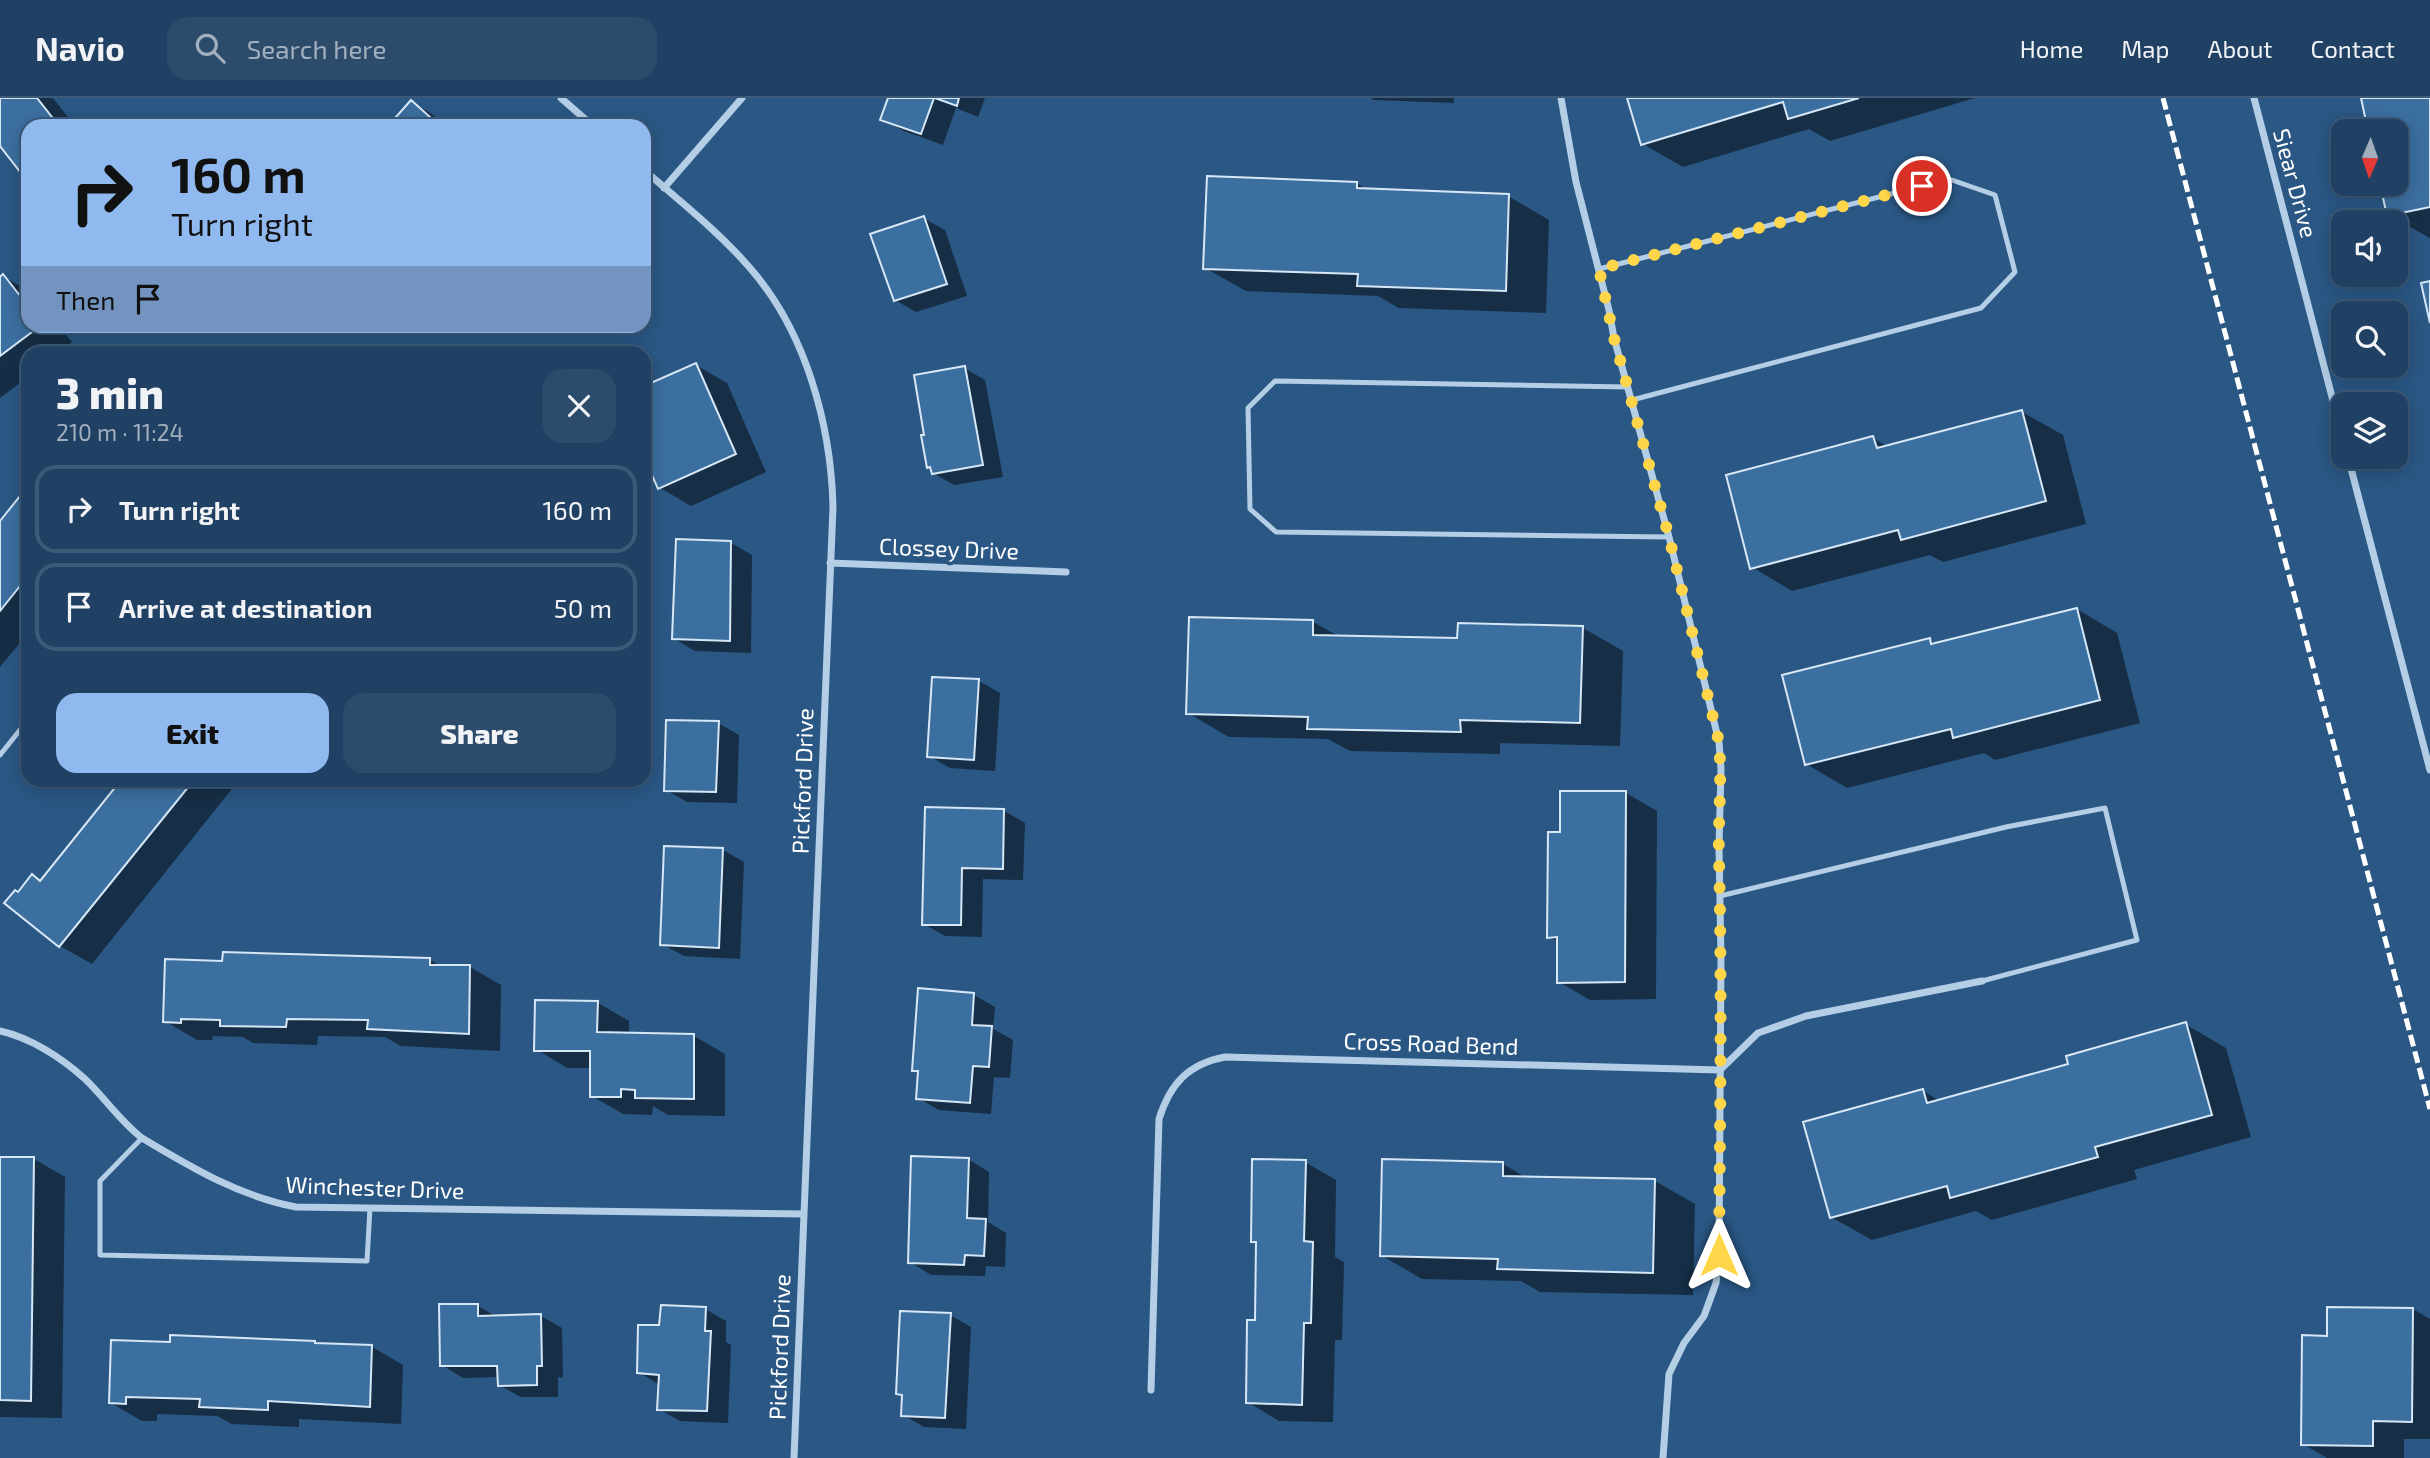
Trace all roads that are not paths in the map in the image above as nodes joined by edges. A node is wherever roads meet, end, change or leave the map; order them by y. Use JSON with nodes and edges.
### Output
{"nodes":[{"id":1,"x":561,"y":98,"type":"edge"},
{"id":2,"x":742,"y":98,"type":"edge"},
{"id":3,"x":1561,"y":98,"type":"edge"},
{"id":4,"x":2254,"y":98,"type":"edge"},
{"id":5,"x":585,"y":119,"type":"edge"},
{"id":6,"x":651,"y":176,"type":"edge"},
{"id":7,"x":664,"y":188,"type":"junction"},
{"id":8,"x":1599,"y":269,"type":"junction"},
{"id":9,"x":1628,"y":387,"type":"junction"},
{"id":10,"x":2331,"y":393,"type":"edge"},
{"id":11,"x":1632,"y":400,"type":"junction"},
{"id":12,"x":2351,"y":469,"type":"edge"},
{"id":13,"x":1669,"y":537,"type":"junction"},
{"id":14,"x":830,"y":563,"type":"junction"},
{"id":15,"x":1066,"y":572,"type":"dead end"},
{"id":16,"x":21,"y":729,"type":"edge"},
{"id":17,"x":2430,"y":734,"type":"edge"},
{"id":18,"x":2421,"y":736,"type":"junction"},
{"id":19,"x":0,"y":755,"type":"edge"},
{"id":20,"x":2430,"y":770,"type":"edge"},
{"id":21,"x":1720,"y":896,"type":"junction"},
{"id":22,"x":1982,"y":981,"type":"joint"},
{"id":23,"x":0,"y":1031,"type":"edge"},
{"id":24,"x":1720,"y":1070,"type":"junction"},
{"id":25,"x":142,"y":1138,"type":"junction"},
{"id":26,"x":370,"y":1208,"type":"junction"},
{"id":27,"x":804,"y":1214,"type":"junction"},
{"id":28,"x":1150,"y":1390,"type":"dead end"},
{"id":29,"x":794,"y":1458,"type":"edge"},
{"id":30,"x":1663,"y":1458,"type":"edge"}],
"edges":[{"from":1,"to":5,"type":"street"},
{"from":2,"to":7,"type":"street"},
{"from":3,"to":8,"type":"street"},
{"from":4,"to":10,"type":"street","name":"Siear Drive"},
{"from":6,"to":7,"type":"street","name":"Pickford Drive"},
{"from":7,"to":14,"type":"street","name":"Pickford Drive"},
{"from":8,"to":9,"type":"street"},
{"from":8,"to":11,"type":"lane"},
{"from":9,"to":11,"type":"street"},
{"from":9,"to":13,"type":"lane"},
{"from":11,"to":13,"type":"street"},
{"from":12,"to":18,"type":"street"},
{"from":13,"to":21,"type":"street"},
{"from":14,"to":15,"type":"street","name":"Clossey Drive"},
{"from":14,"to":27,"type":"street","name":"Pickford Drive"},
{"from":16,"to":19,"type":"lane"},
{"from":17,"to":18,"type":"street"},
{"from":18,"to":20,"type":"street"},
{"from":21,"to":22,"type":"lane"},
{"from":21,"to":24,"type":"street"},
{"from":22,"to":24,"type":"street"},
{"from":23,"to":25,"type":"street","name":"Winchester Drive"},
{"from":24,"to":28,"type":"street","name":"Cross Road Bend"},
{"from":24,"to":30,"type":"street"},
{"from":25,"to":26,"type":"street","name":"Winchester Drive"},
{"from":25,"to":26,"type":"lane"},
{"from":26,"to":27,"type":"street","name":"Winchester Drive"},
{"from":27,"to":29,"type":"street","name":"Pickford Drive"}]}
